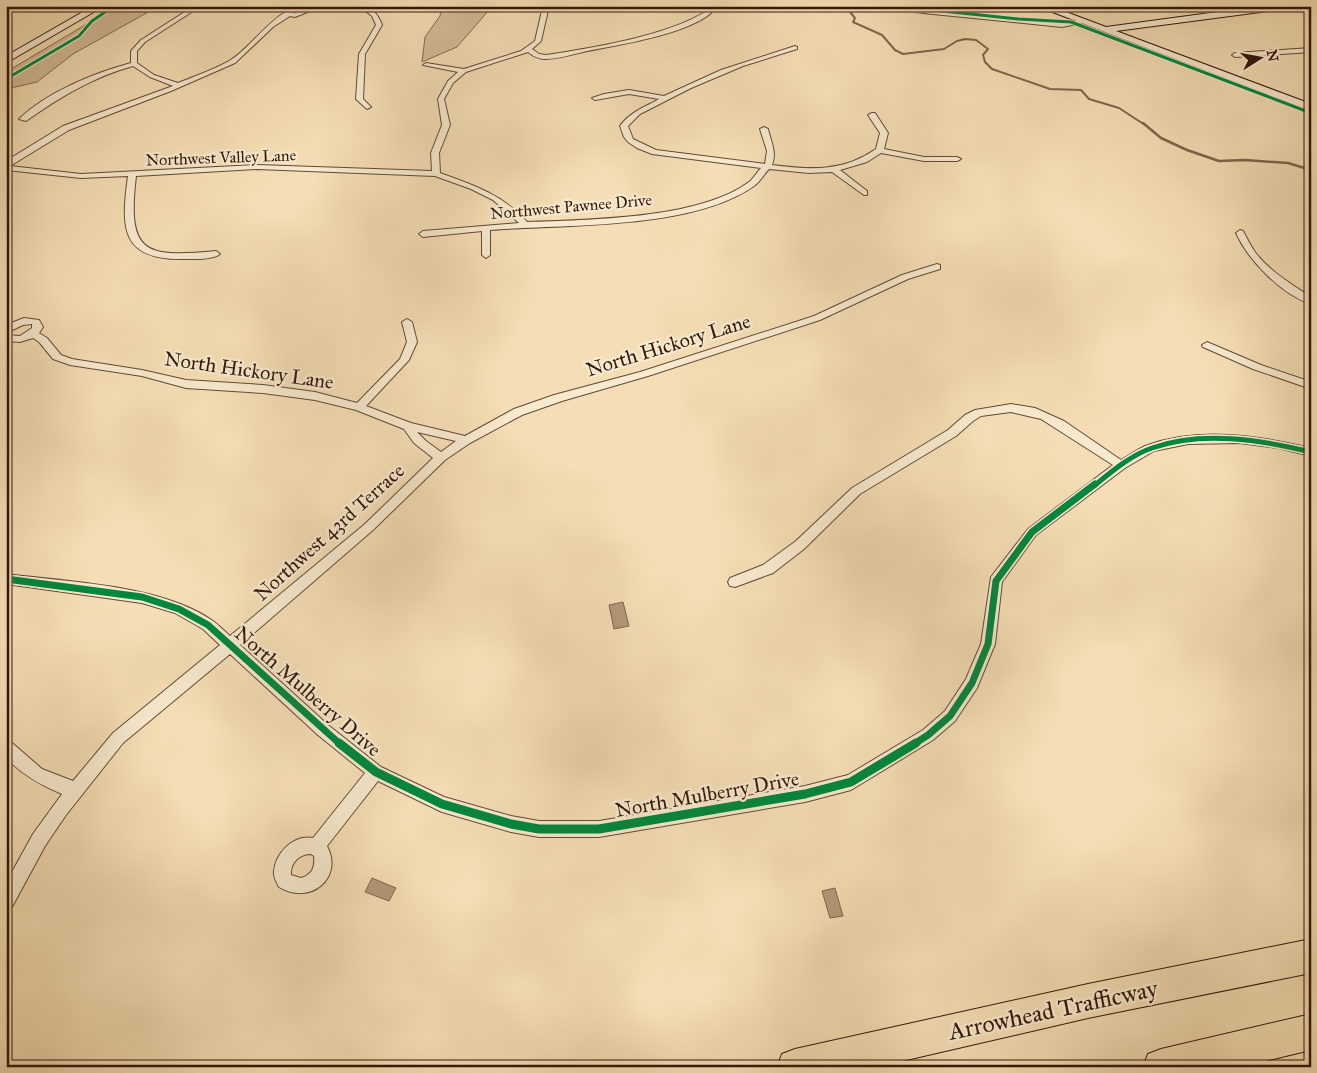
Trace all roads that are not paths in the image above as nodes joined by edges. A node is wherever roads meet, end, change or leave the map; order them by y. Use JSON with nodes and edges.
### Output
{"nodes":[{"id":1,"x":89,"y":6,"type":"edge"},
{"id":2,"x":100,"y":6,"type":"edge"},
{"id":3,"x":198,"y":6,"type":"edge"},
{"id":4,"x":301,"y":6,"type":"edge"},
{"id":5,"x":319,"y":6,"type":"edge"},
{"id":6,"x":362,"y":6,"type":"edge"},
{"id":7,"x":546,"y":6,"type":"edge"},
{"id":8,"x":706,"y":6,"type":"edge"},
{"id":9,"x":1041,"y":6,"type":"edge"},
{"id":10,"x":1283,"y":6,"type":"edge"},
{"id":11,"x":1302,"y":6,"type":"edge"},
{"id":12,"x":1311,"y":10,"type":"edge"},
{"id":13,"x":915,"y":11,"type":"dead end"},
{"id":14,"x":286,"y":18,"type":"junction"},
{"id":15,"x":1084,"y":22,"type":"junction"},
{"id":16,"x":1105,"y":30,"type":"junction"},
{"id":17,"x":795,"y":48,"type":"dead end"},
{"id":18,"x":528,"y":49,"type":"junction"},
{"id":19,"x":1311,"y":50,"type":"edge"},
{"id":20,"x":6,"y":53,"type":"edge"},
{"id":21,"x":1235,"y":55,"type":"dead end"},
{"id":22,"x":6,"y":60,"type":"edge"},
{"id":23,"x":134,"y":64,"type":"junction"},
{"id":24,"x":426,"y":65,"type":"dead end"},
{"id":25,"x":464,"y":71,"type":"junction"},
{"id":26,"x":179,"y":86,"type":"junction"},
{"id":27,"x":595,"y":98,"type":"dead end"},
{"id":28,"x":664,"y":98,"type":"junction"},
{"id":29,"x":367,"y":107,"type":"dead end"},
{"id":30,"x":1311,"y":108,"type":"edge"},
{"id":31,"x":109,"y":111,"type":"junction"},
{"id":32,"x":872,"y":115,"type":"dead end"},
{"id":33,"x":23,"y":119,"type":"dead end"},
{"id":34,"x":764,"y":129,"type":"dead end"},
{"id":35,"x":633,"y":143,"type":"junction"},
{"id":36,"x":624,"y":146,"type":"dead end"},
{"id":37,"x":880,"y":150,"type":"junction"},
{"id":38,"x":6,"y":156,"type":"edge"},
{"id":39,"x":957,"y":159,"type":"dead end"},
{"id":40,"x":767,"y":166,"type":"junction"},
{"id":41,"x":6,"y":167,"type":"edge"},
{"id":42,"x":833,"y":169,"type":"junction"},
{"id":43,"x":132,"y":174,"type":"junction"},
{"id":44,"x":436,"y":174,"type":"junction"},
{"id":45,"x":864,"y":193,"type":"dead end"},
{"id":46,"x":525,"y":225,"type":"junction"},
{"id":47,"x":486,"y":229,"type":"junction"},
{"id":48,"x":1240,"y":233,"type":"dead end"},
{"id":49,"x":423,"y":234,"type":"dead end"},
{"id":50,"x":216,"y":254,"type":"dead end"},
{"id":51,"x":486,"y":255,"type":"dead end"},
{"id":52,"x":938,"y":267,"type":"dead end"},
{"id":53,"x":1311,"y":301,"type":"edge"},
{"id":54,"x":408,"y":322,"type":"dead end"},
{"id":55,"x":6,"y":330,"type":"edge"},
{"id":56,"x":33,"y":332,"type":"junction"},
{"id":57,"x":6,"y":338,"type":"edge"},
{"id":58,"x":1207,"y":345,"type":"dead end"},
{"id":59,"x":1311,"y":386,"type":"edge"},
{"id":60,"x":359,"y":407,"type":"junction"},
{"id":61,"x":408,"y":426,"type":"junction"},
{"id":62,"x":466,"y":440,"type":"junction"},
{"id":63,"x":1311,"y":452,"type":"edge"},
{"id":64,"x":441,"y":457,"type":"junction"},
{"id":65,"x":1121,"y":466,"type":"junction"},
{"id":66,"x":6,"y":579,"type":"edge"},
{"id":67,"x":734,"y":582,"type":"dead end"},
{"id":68,"x":230,"y":645,"type":"junction"},
{"id":69,"x":6,"y":747,"type":"edge"},
{"id":70,"x":376,"y":772,"type":"junction"},
{"id":71,"x":75,"y":790,"type":"junction"},
{"id":72,"x":316,"y":847,"type":"dead end"},
{"id":73,"x":6,"y":901,"type":"edge"},
{"id":74,"x":1311,"y":956,"type":"edge"},
{"id":75,"x":1311,"y":1032,"type":"edge"},
{"id":76,"x":795,"y":1067,"type":"edge"},
{"id":77,"x":1160,"y":1067,"type":"edge"}],
"edges":[{"from":1,"to":20,"type":"main road"},
{"from":2,"to":22,"type":"main road"},
{"from":3,"to":23,"type":"street"},
{"from":4,"to":14,"type":"street"},
{"from":5,"to":14,"type":"street"},
{"from":6,"to":29,"type":"street"},
{"from":7,"to":18,"type":"street"},
{"from":8,"to":18,"type":"street"},
{"from":9,"to":15,"type":"main road"},
{"from":10,"to":16,"type":"main road"},
{"from":11,"to":12,"type":"street"},
{"from":13,"to":15,"type":"street"},
{"from":14,"to":26,"type":"street"},
{"from":15,"to":16,"type":"main road"},
{"from":16,"to":30,"type":"main road"},
{"from":17,"to":28,"type":"street"},
{"from":18,"to":25,"type":"street"},
{"from":19,"to":21,"type":"street"},
{"from":23,"to":26,"type":"street"},
{"from":23,"to":33,"type":"street"},
{"from":24,"to":25,"type":"street"},
{"from":25,"to":44,"type":"street"},
{"from":26,"to":31,"type":"street"},
{"from":27,"to":28,"type":"street"},
{"from":28,"to":35,"type":"street"},
{"from":31,"to":38,"type":"street"},
{"from":31,"to":41,"type":"street"},
{"from":32,"to":37,"type":"street"},
{"from":34,"to":40,"type":"street"},
{"from":35,"to":36,"type":"street"},
{"from":35,"to":40,"type":"street"},
{"from":37,"to":39,"type":"street"},
{"from":37,"to":42,"type":"street"},
{"from":40,"to":42,"type":"street"},
{"from":40,"to":46,"type":"street","name":"Northwest Pawnee Drive"},
{"from":41,"to":43,"type":"street","name":"Northwest Valley Lane"},
{"from":42,"to":45,"type":"street"},
{"from":43,"to":44,"type":"street","name":"Northwest Valley Lane"},
{"from":43,"to":50,"type":"street"},
{"from":44,"to":46,"type":"street","name":"Northwest Valley Lane"},
{"from":46,"to":47,"type":"street","name":"Northwest Pawnee Drive"},
{"from":47,"to":49,"type":"street","name":"Northwest Pawnee Drive"},
{"from":47,"to":51,"type":"street"},
{"from":48,"to":53,"type":"street"},
{"from":52,"to":62,"type":"street","name":"North Hickory Lane"},
{"from":54,"to":60,"type":"street"},
{"from":55,"to":56,"type":"street","name":"North Hickory Lane"},
{"from":56,"to":57,"type":"street"},
{"from":56,"to":60,"type":"street","name":"North Hickory Lane"},
{"from":58,"to":59,"type":"street"},
{"from":60,"to":61,"type":"street","name":"North Hickory Lane"},
{"from":61,"to":62,"type":"street","name":"North Hickory Lane"},
{"from":61,"to":64,"type":"street"},
{"from":62,"to":64,"type":"street","name":"Northwest 43rd Terrace"},
{"from":63,"to":65,"type":"street","name":"North Mulberry Drive"},
{"from":64,"to":68,"type":"street","name":"Northwest 43rd Terrace"},
{"from":65,"to":67,"type":"street"},
{"from":65,"to":70,"type":"street","name":"North Mulberry Drive"},
{"from":66,"to":68,"type":"street","name":"North Mulberry Drive"},
{"from":68,"to":70,"type":"street","name":"North Mulberry Drive"},
{"from":68,"to":71,"type":"street","name":"Northwest 43rd Terrace"},
{"from":69,"to":71,"type":"street"},
{"from":70,"to":72,"type":"street"},
{"from":71,"to":73,"type":"street","name":"Northwest 43rd Terrace"},
{"from":74,"to":76,"type":"highway","name":"Arrowhead Trafficway"},
{"from":75,"to":77,"type":"highway"}]}
